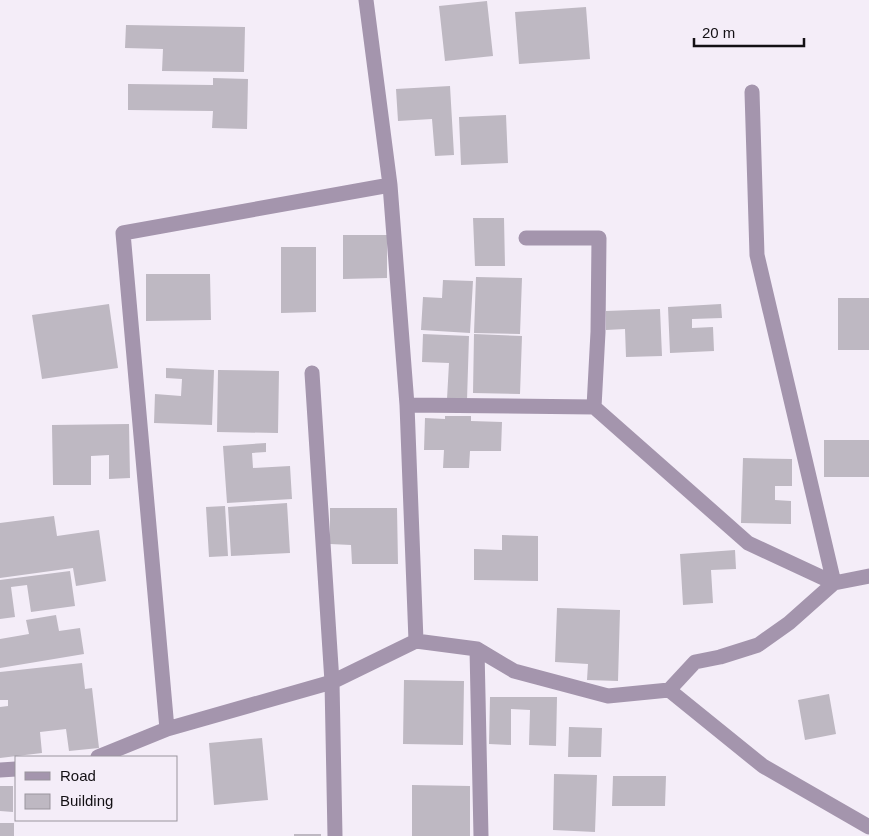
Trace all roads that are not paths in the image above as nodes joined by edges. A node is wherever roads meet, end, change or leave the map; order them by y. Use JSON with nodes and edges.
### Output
{"nodes":[{"id":1,"x":366,"y":0,"type":"edge"},
{"id":2,"x":752,"y":92,"type":"dead end"},
{"id":3,"x":390,"y":185,"type":"junction"},
{"id":4,"x":526,"y":238,"type":"dead end"},
{"id":5,"x":312,"y":373,"type":"dead end"},
{"id":6,"x":407,"y":405,"type":"junction"},
{"id":7,"x":594,"y":407,"type":"junction"},
{"id":8,"x":869,"y":576,"type":"edge"},
{"id":9,"x":834,"y":583,"type":"junction"},
{"id":10,"x":416,"y":641,"type":"junction"},
{"id":11,"x":477,"y":649,"type":"junction"},
{"id":12,"x":332,"y":682,"type":"junction"},
{"id":13,"x":670,"y":690,"type":"junction"},
{"id":14,"x":167,"y":729,"type":"junction"},
{"id":15,"x":100,"y":756,"type":"edge"},
{"id":16,"x":0,"y":770,"type":"edge"},
{"id":17,"x":15,"y":770,"type":"edge"},
{"id":18,"x":869,"y":827,"type":"edge"},
{"id":19,"x":335,"y":836,"type":"edge"},
{"id":20,"x":481,"y":836,"type":"edge"}],
"edges":[{"from":1,"to":3,"type":"street"},
{"from":2,"to":9,"type":"street"},
{"from":3,"to":6,"type":"street"},
{"from":3,"to":14,"type":"street"},
{"from":4,"to":7,"type":"street"},
{"from":5,"to":12,"type":"street"},
{"from":6,"to":7,"type":"street"},
{"from":6,"to":10,"type":"street"},
{"from":7,"to":9,"type":"street"},
{"from":8,"to":9,"type":"street"},
{"from":9,"to":13,"type":"street"},
{"from":10,"to":11,"type":"street"},
{"from":10,"to":12,"type":"street"},
{"from":11,"to":13,"type":"street"},
{"from":11,"to":20,"type":"street"},
{"from":12,"to":14,"type":"street"},
{"from":12,"to":19,"type":"street"},
{"from":13,"to":18,"type":"street"},
{"from":14,"to":15,"type":"street"},
{"from":16,"to":17,"type":"street"}]}
